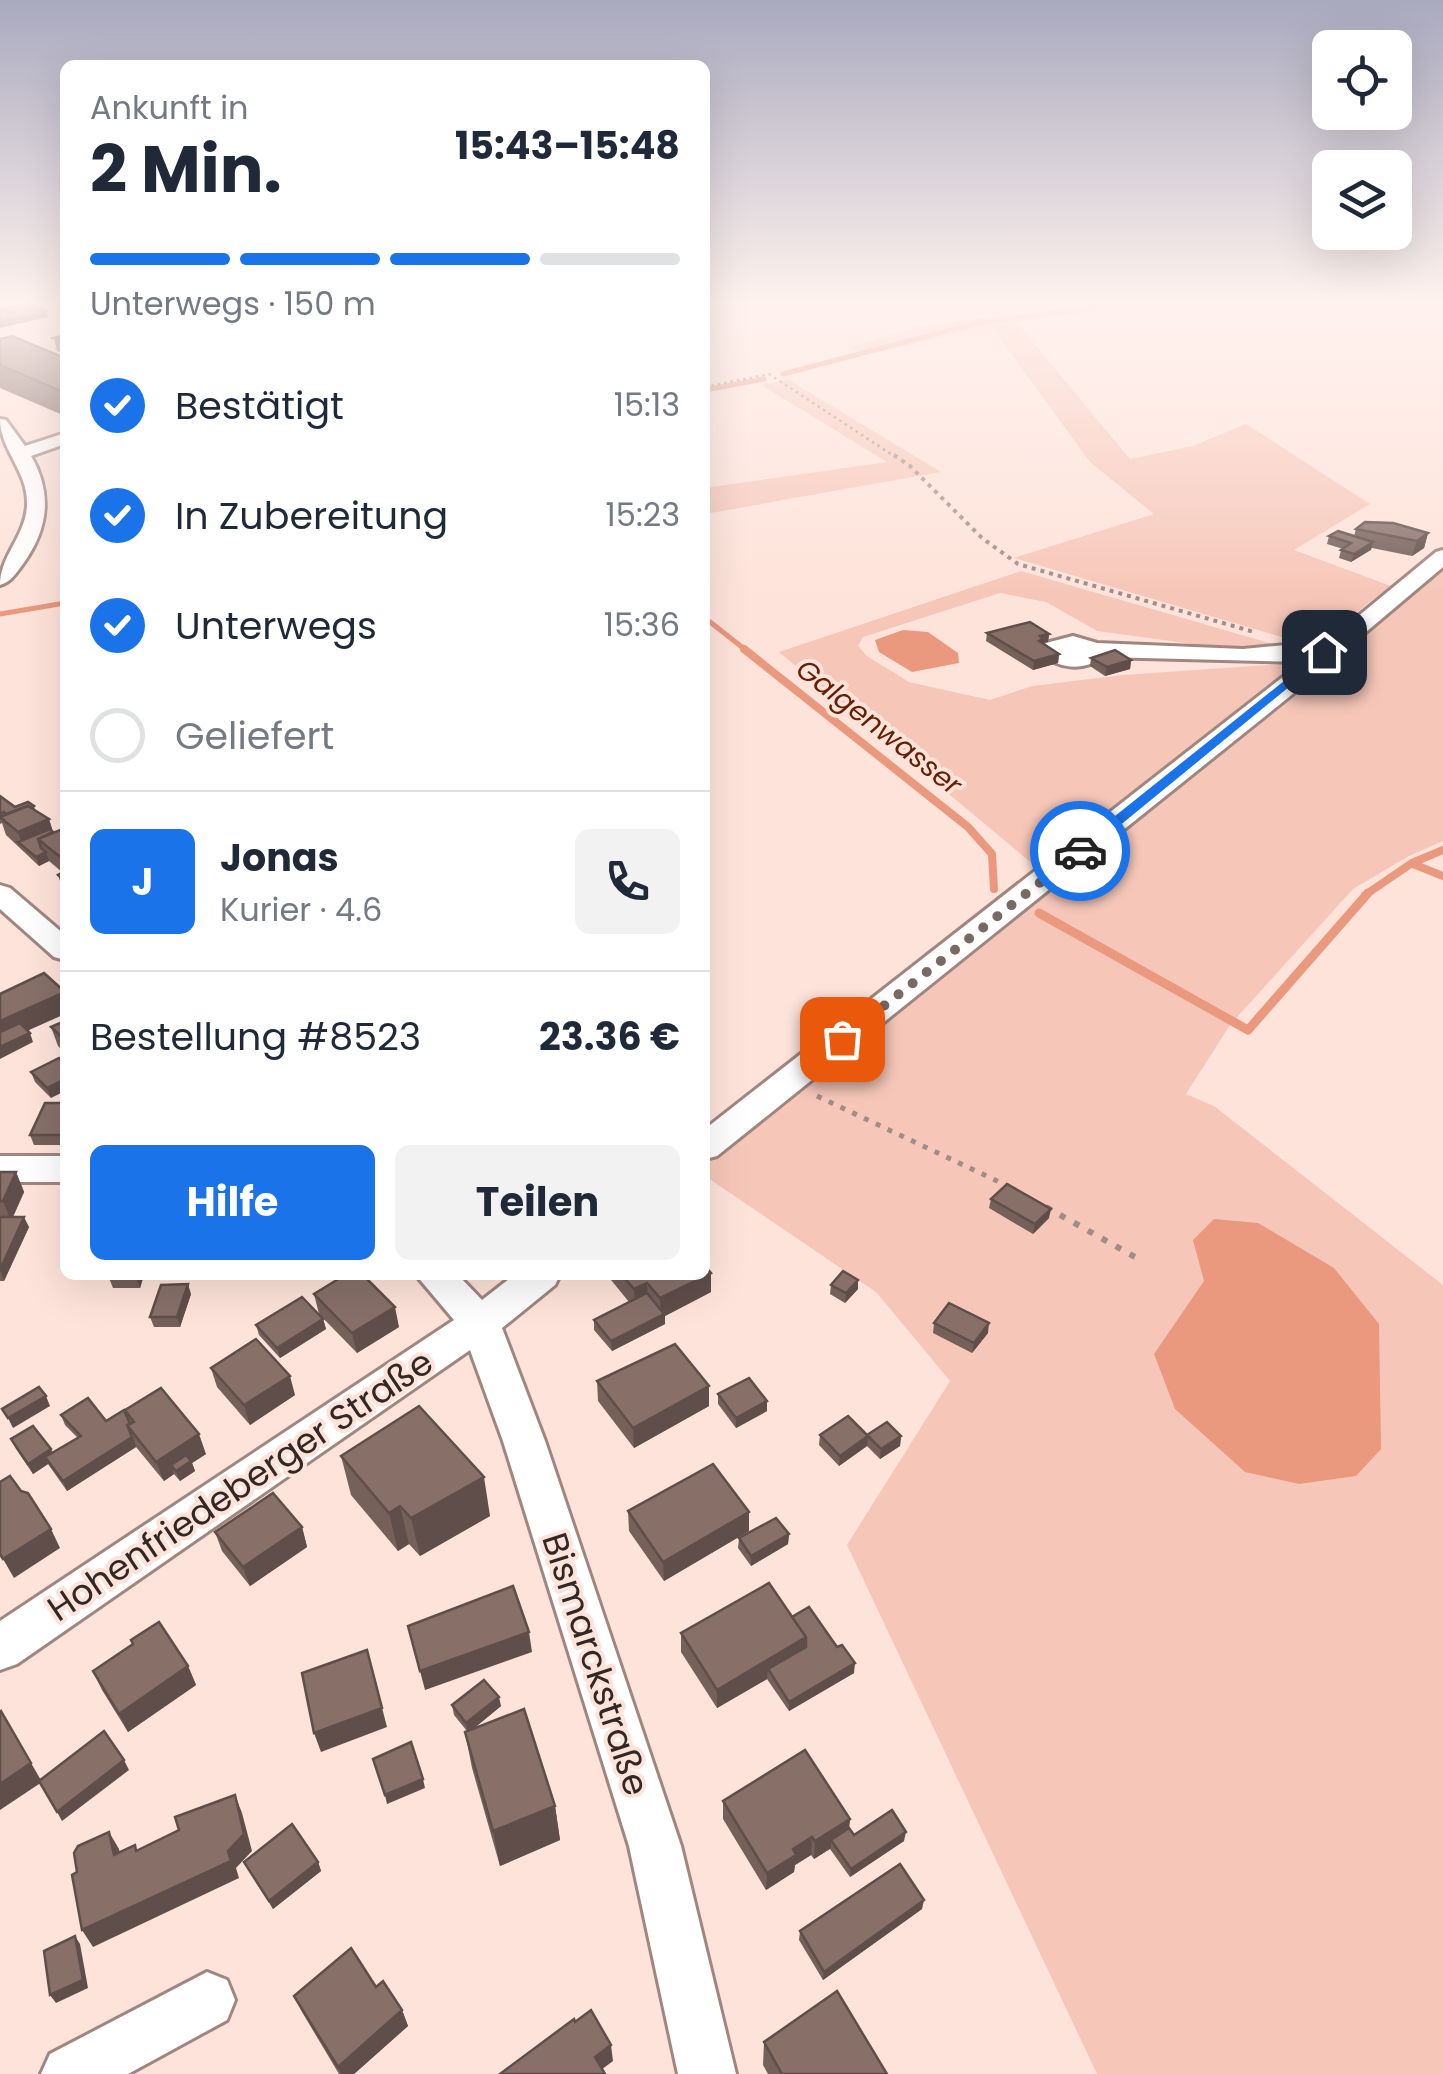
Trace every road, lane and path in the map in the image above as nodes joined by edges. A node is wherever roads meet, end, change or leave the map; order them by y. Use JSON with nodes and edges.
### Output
{"nodes":[{"id":1,"x":809,"y":400,"type":"edge"},
{"id":2,"x":0,"y":425,"type":"edge"},
{"id":3,"x":60,"y":440,"type":"edge"},
{"id":4,"x":20,"y":454,"type":"junction"},
{"id":5,"x":1443,"y":556,"type":"edge"},
{"id":6,"x":0,"y":579,"type":"edge"},
{"id":7,"x":1267,"y":636,"type":"dead end"},
{"id":8,"x":1092,"y":650,"type":"dead end"},
{"id":9,"x":1318,"y":658,"type":"junction"},
{"id":10,"x":0,"y":894,"type":"edge"},
{"id":11,"x":60,"y":947,"type":"edge"},
{"id":12,"x":787,"y":1082,"type":"junction"},
{"id":13,"x":710,"y":1142,"type":"edge"},
{"id":14,"x":60,"y":1169,"type":"edge"},
{"id":15,"x":0,"y":1170,"type":"edge"},
{"id":16,"x":1020,"y":1192,"type":"edge"},
{"id":17,"x":1037,"y":1202,"type":"edge"},
{"id":18,"x":1135,"y":1257,"type":"dead end"},
{"id":19,"x":440,"y":1280,"type":"edge"},
{"id":20,"x":535,"y":1280,"type":"edge"},
{"id":21,"x":480,"y":1323,"type":"junction"},
{"id":22,"x":0,"y":1648,"type":"edge"},
{"id":23,"x":207,"y":2000,"type":"dead end"},
{"id":24,"x":70,"y":2074,"type":"edge"},
{"id":25,"x":707,"y":2074,"type":"edge"}],
"edges":[{"from":1,"to":7,"type":"path"},
{"from":2,"to":4,"type":"street"},
{"from":3,"to":4,"type":"street"},
{"from":4,"to":6,"type":"street"},
{"from":5,"to":9,"type":"street"},
{"from":8,"to":9,"type":"street"},
{"from":9,"to":12,"type":"street"},
{"from":10,"to":11,"type":"street"},
{"from":12,"to":13,"type":"street"},
{"from":12,"to":16,"type":"path"},
{"from":14,"to":15,"type":"street"},
{"from":17,"to":18,"type":"path"},
{"from":19,"to":21,"type":"street","name":"Bismarckstraße"},
{"from":20,"to":21,"type":"street","name":"Hohenfriedeberger Straße"},
{"from":21,"to":22,"type":"street","name":"Hohenfriedeberger Straße"},
{"from":21,"to":25,"type":"street","name":"Bismarckstraße"},
{"from":23,"to":24,"type":"street"}]}
